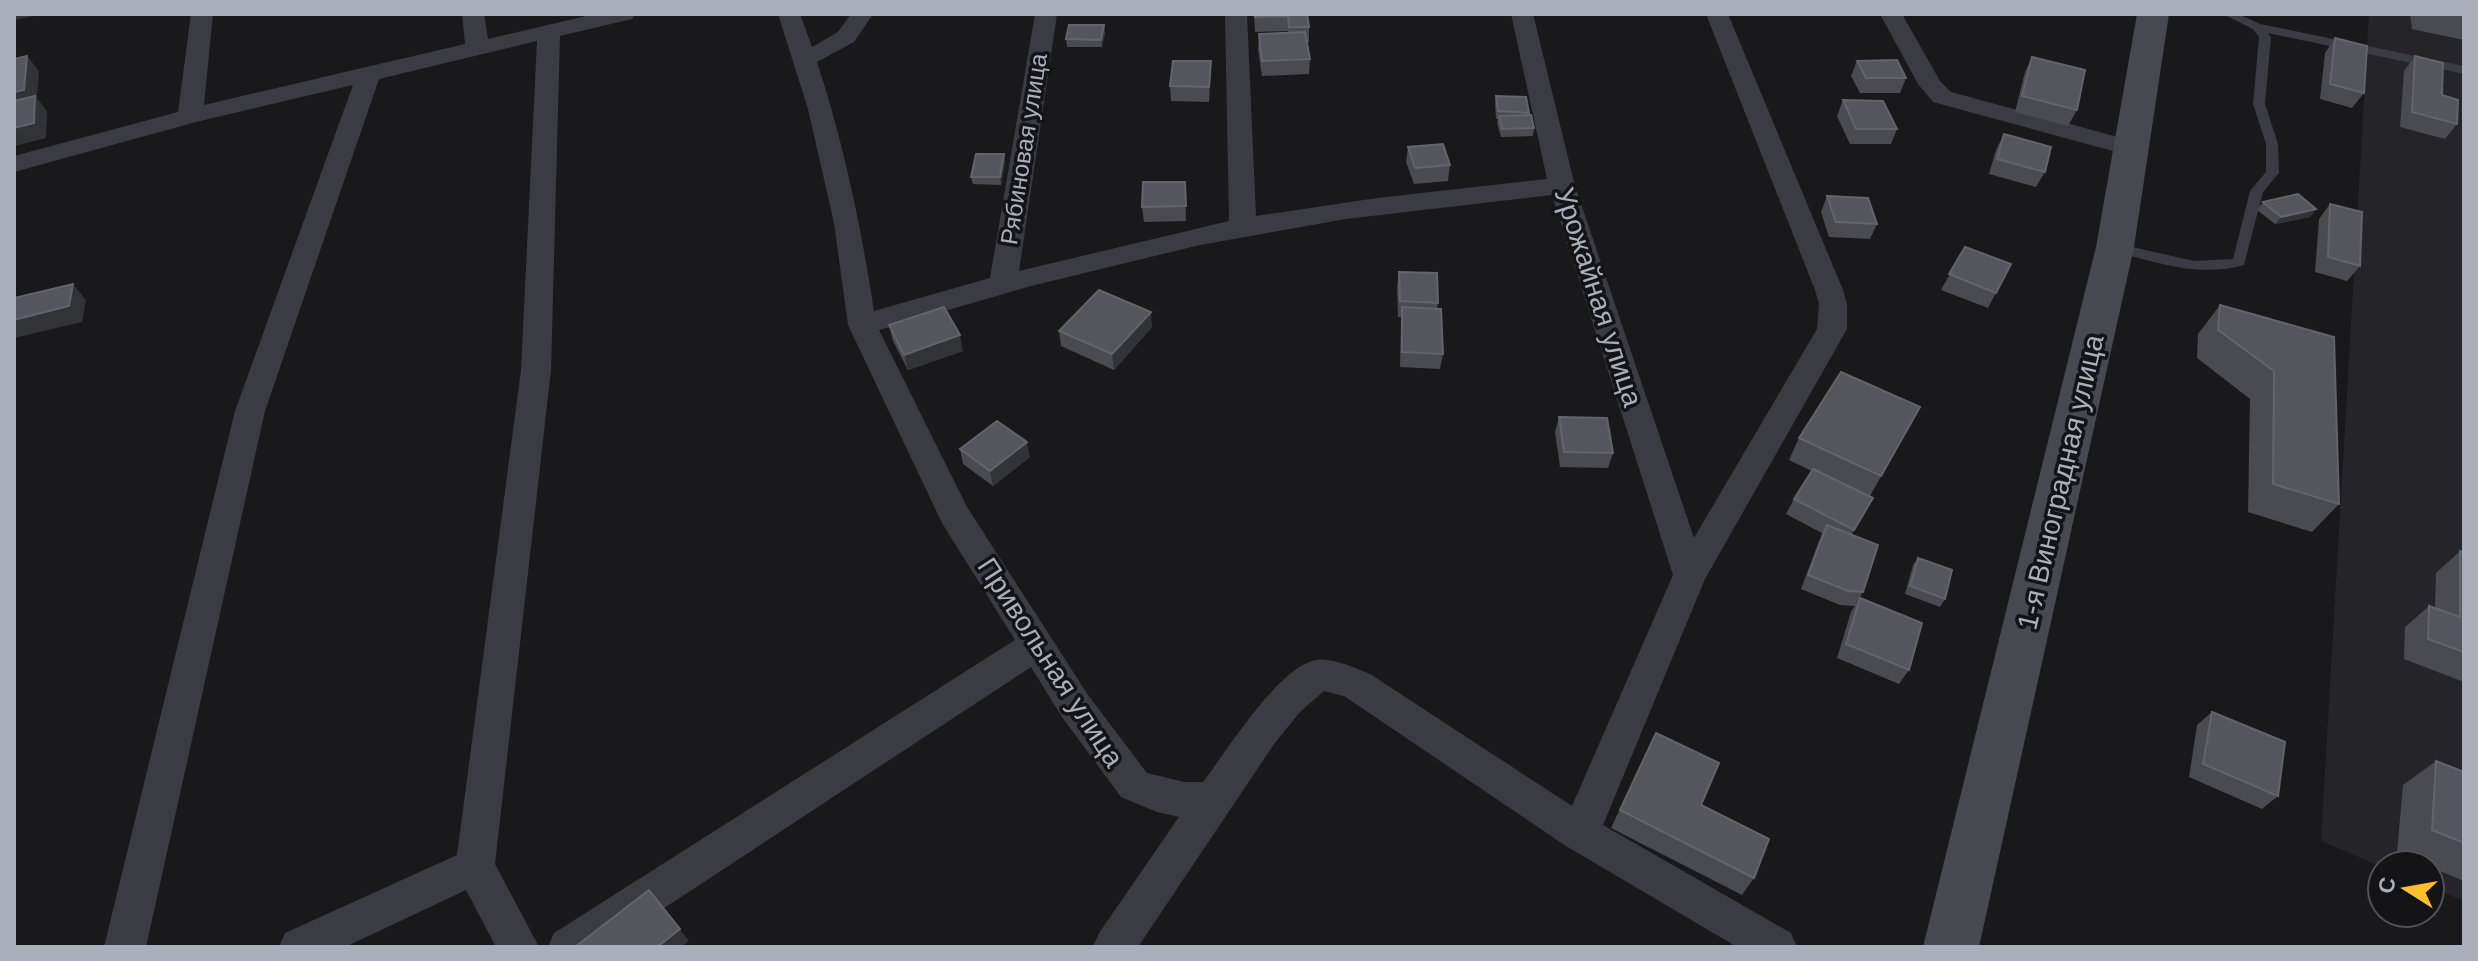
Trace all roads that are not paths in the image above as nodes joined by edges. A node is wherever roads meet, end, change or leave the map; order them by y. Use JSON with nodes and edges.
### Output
{"nodes":[{"id":1,"x":202,"y":14,"type":"edge"},
{"id":2,"x":473,"y":14,"type":"edge"},
{"id":3,"x":624,"y":14,"type":"edge"},
{"id":4,"x":789,"y":14,"type":"edge"},
{"id":5,"x":862,"y":14,"type":"edge"},
{"id":6,"x":1046,"y":14,"type":"edge"},
{"id":7,"x":1236,"y":14,"type":"edge"},
{"id":8,"x":1522,"y":14,"type":"edge"},
{"id":9,"x":1717,"y":14,"type":"edge"},
{"id":10,"x":1891,"y":14,"type":"edge"},
{"id":11,"x":2153,"y":14,"type":"edge"},
{"id":12,"x":2229,"y":14,"type":"edge"},
{"id":13,"x":2257,"y":27,"type":"junction"},
{"id":14,"x":549,"y":32,"type":"junction"},
{"id":15,"x":477,"y":48,"type":"junction"},
{"id":16,"x":804,"y":59,"type":"junction"},
{"id":17,"x":2464,"y":70,"type":"edge"},
{"id":18,"x":369,"y":74,"type":"junction"},
{"id":19,"x":190,"y":116,"type":"junction"},
{"id":20,"x":2131,"y":148,"type":"junction"},
{"id":21,"x":14,"y":164,"type":"edge"},
{"id":22,"x":1562,"y":186,"type":"junction"},
{"id":23,"x":1243,"y":229,"type":"junction"},
{"id":24,"x":2115,"y":247,"type":"junction"},
{"id":25,"x":1003,"y":284,"type":"junction"},
{"id":26,"x":862,"y":325,"type":"junction"},
{"id":27,"x":1690,"y":575,"type":"junction"},
{"id":28,"x":1036,"y":645,"type":"junction"},
{"id":29,"x":1213,"y":800,"type":"junction"},
{"id":30,"x":1580,"y":833,"type":"junction"},
{"id":31,"x":475,"y":866,"type":"junction"},
{"id":32,"x":125,"y":947,"type":"edge"},
{"id":33,"x":300,"y":947,"type":"edge"},
{"id":34,"x":518,"y":947,"type":"edge"},
{"id":35,"x":569,"y":947,"type":"edge"},
{"id":36,"x":1114,"y":947,"type":"edge"},
{"id":37,"x":1776,"y":947,"type":"edge"},
{"id":38,"x":1951,"y":947,"type":"edge"}],
"edges":[{"from":1,"to":19,"type":"street"},
{"from":2,"to":15,"type":"street"},
{"from":3,"to":14,"type":"street"},
{"from":4,"to":16,"type":"street","name":"Привольная улица"},
{"from":5,"to":16,"type":"street"},
{"from":6,"to":25,"type":"street","name":"Рябиновая улица"},
{"from":7,"to":23,"type":"street"},
{"from":8,"to":22,"type":"street","name":"Урожайная улица"},
{"from":9,"to":27,"type":"street"},
{"from":10,"to":20,"type":"street"},
{"from":11,"to":20,"type":"main road","name":"1-я Виноградная улица"},
{"from":12,"to":13,"type":"lane"},
{"from":13,"to":17,"type":"lane"},
{"from":13,"to":24,"type":"lane"},
{"from":14,"to":15,"type":"street"},
{"from":14,"to":31,"type":"street"},
{"from":15,"to":18,"type":"street"},
{"from":16,"to":26,"type":"street","name":"Привольная улица"},
{"from":18,"to":19,"type":"street"},
{"from":18,"to":32,"type":"street"},
{"from":19,"to":21,"type":"street"},
{"from":20,"to":24,"type":"main road","name":"1-я Виноградная улица"},
{"from":22,"to":23,"type":"street"},
{"from":22,"to":27,"type":"street","name":"Урожайная улица"},
{"from":23,"to":25,"type":"street"},
{"from":24,"to":38,"type":"main road","name":"1-я Виноградная улица"},
{"from":25,"to":26,"type":"street"},
{"from":26,"to":28,"type":"street","name":"Привольная улица"},
{"from":27,"to":30,"type":"street"},
{"from":28,"to":29,"type":"street","name":"Привольная улица"},
{"from":28,"to":35,"type":"street"},
{"from":29,"to":30,"type":"street"},
{"from":29,"to":36,"type":"street"},
{"from":30,"to":37,"type":"street"},
{"from":31,"to":33,"type":"street"},
{"from":31,"to":34,"type":"street"}]}
